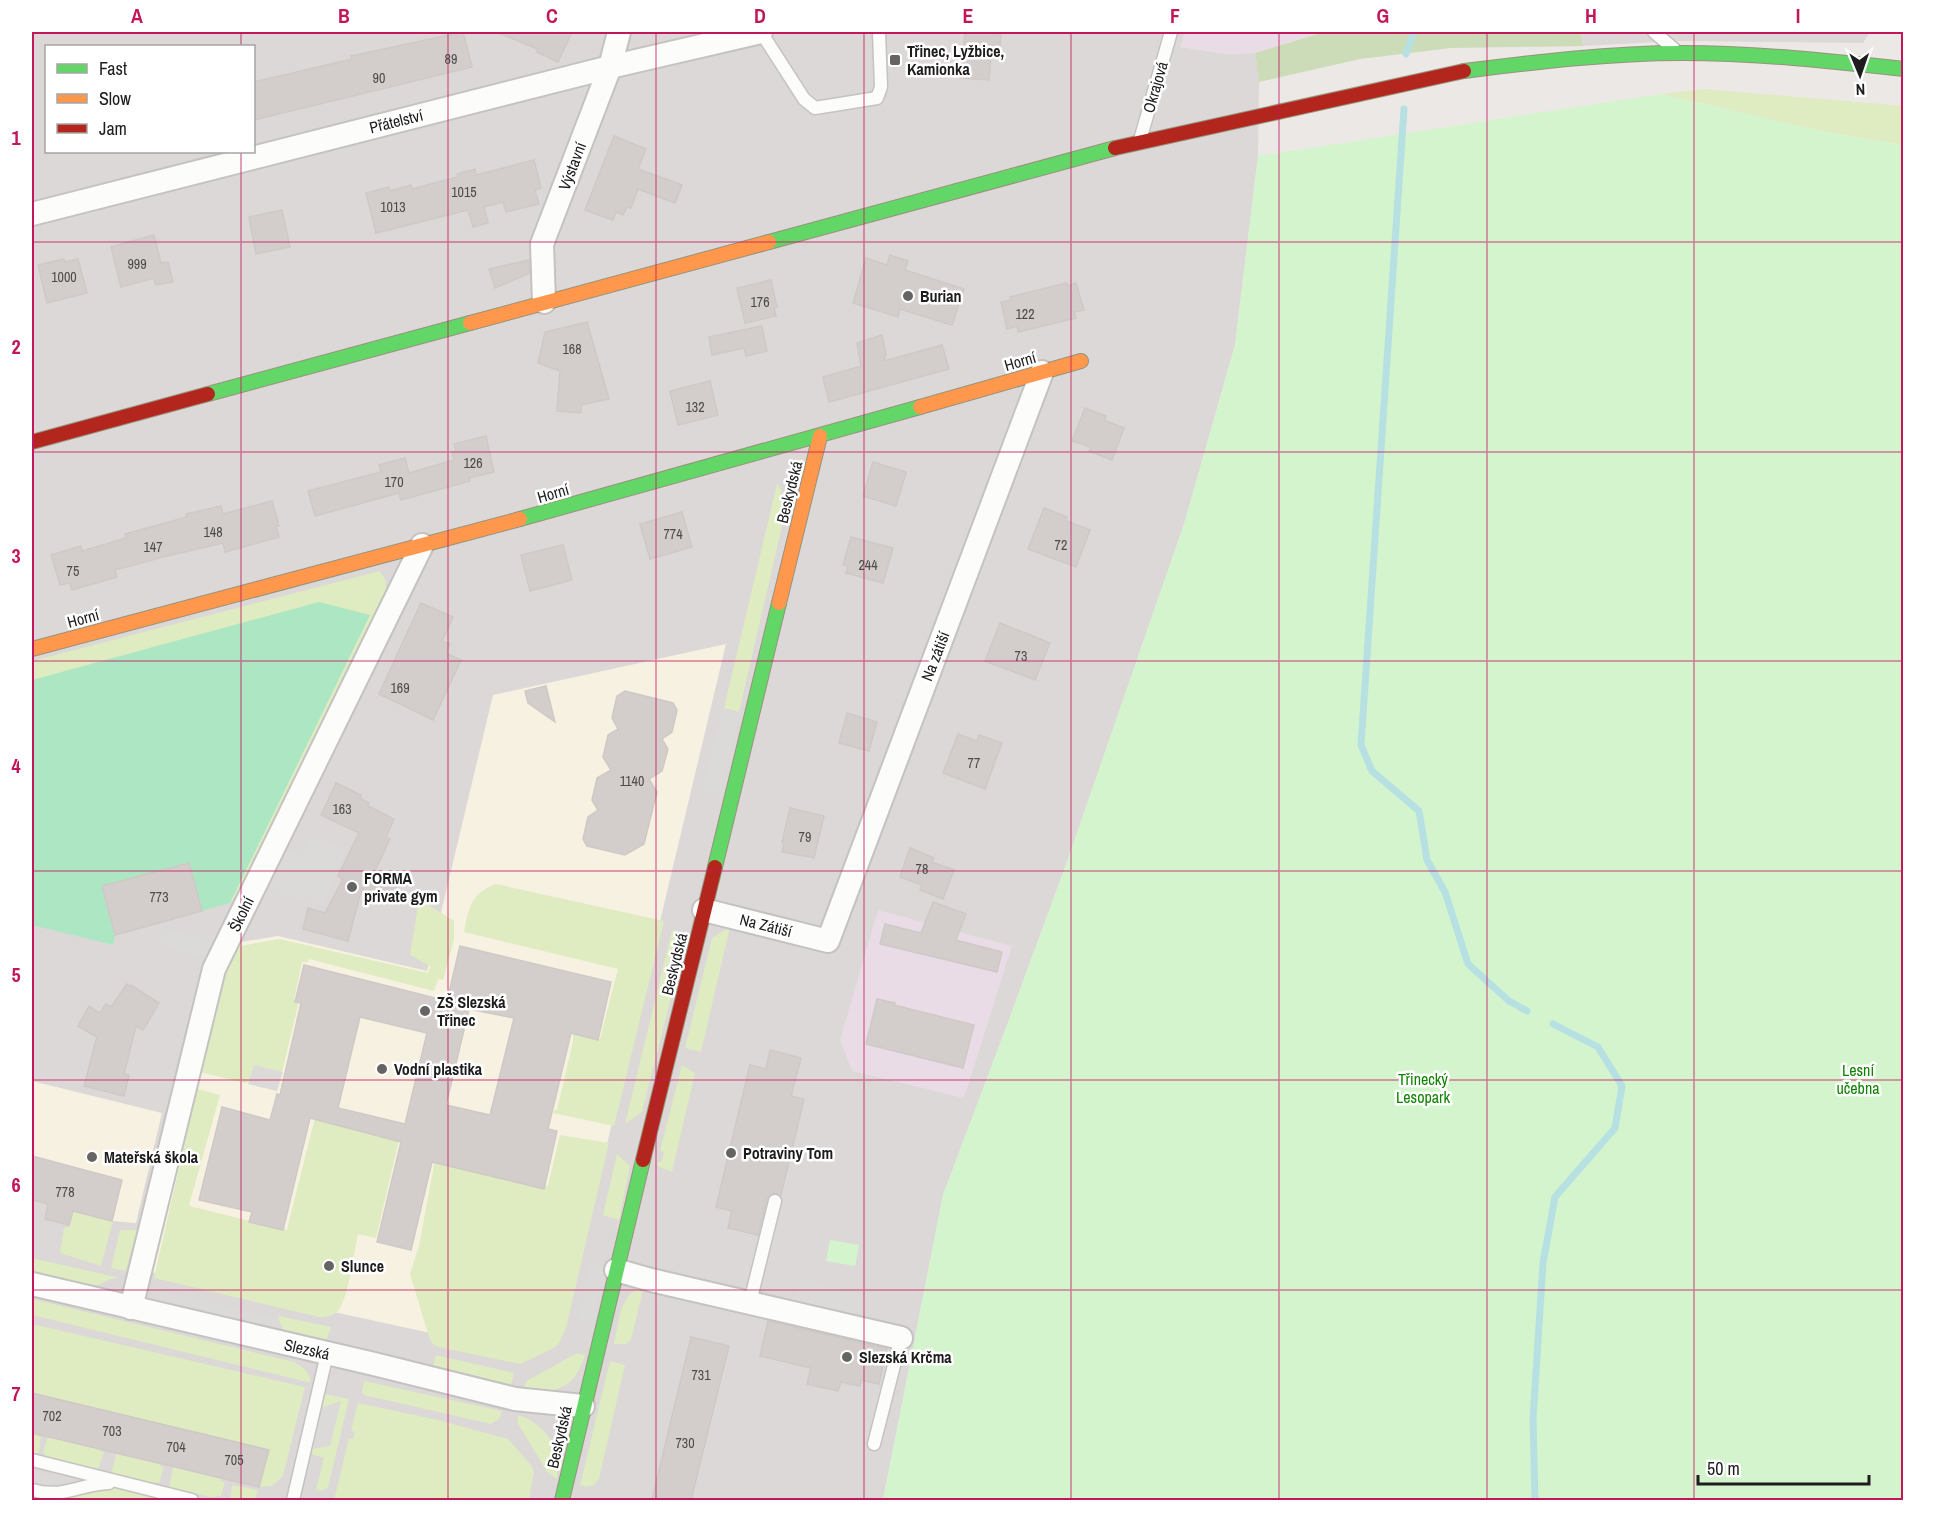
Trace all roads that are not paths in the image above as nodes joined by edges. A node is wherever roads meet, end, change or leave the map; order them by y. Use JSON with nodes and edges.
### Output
{"nodes":[{"id":1,"x":619,"y":32,"type":"edge"},
{"id":2,"x":761,"y":32,"type":"edge"},
{"id":3,"x":879,"y":32,"type":"edge"},
{"id":4,"x":1171,"y":32,"type":"edge"},
{"id":5,"x":1654,"y":32,"type":"edge"},
{"id":6,"x":1680,"y":53,"type":"junction"},
{"id":7,"x":610,"y":67,"type":"junction"},
{"id":8,"x":1904,"y":69,"type":"edge"},
{"id":9,"x":1139,"y":142,"type":"junction"},
{"id":10,"x":32,"y":214,"type":"edge"},
{"id":11,"x":544,"y":302,"type":"junction"},
{"id":12,"x":1081,"y":361,"type":"dead end"},
{"id":13,"x":1042,"y":372,"type":"junction"},
{"id":14,"x":820,"y":436,"type":"junction"},
{"id":15,"x":32,"y":442,"type":"edge"},
{"id":16,"x":422,"y":545,"type":"junction"},
{"id":17,"x":32,"y":649,"type":"edge"},
{"id":18,"x":704,"y":910,"type":"junction"},
{"id":19,"x":828,"y":941,"type":"joint"},
{"id":20,"x":775,"y":1201,"type":"dead end"},
{"id":21,"x":616,"y":1270,"type":"junction"},
{"id":22,"x":32,"y":1284,"type":"edge"},
{"id":23,"x":750,"y":1302,"type":"junction"},
{"id":24,"x":131,"y":1308,"type":"junction"},
{"id":25,"x":901,"y":1338,"type":"joint"},
{"id":26,"x":327,"y":1354,"type":"junction"},
{"id":27,"x":583,"y":1406,"type":"junction"},
{"id":28,"x":874,"y":1444,"type":"dead end"},
{"id":29,"x":32,"y":1460,"type":"edge"},
{"id":30,"x":119,"y":1482,"type":"junction"},
{"id":31,"x":32,"y":1490,"type":"edge"},
{"id":32,"x":192,"y":1500,"type":"edge"},
{"id":33,"x":293,"y":1500,"type":"edge"},
{"id":34,"x":562,"y":1500,"type":"edge"}],
"edges":[{"from":1,"to":7,"type":"street","name":"Výstavní"},
{"from":2,"to":3,"type":"lane"},
{"from":2,"to":7,"type":"street","name":"Přátelství"},
{"from":4,"to":9,"type":"lane","name":"Okrajová"},
{"from":5,"to":6,"type":"lane"},
{"from":6,"to":8,"type":"street"},
{"from":6,"to":9,"type":"street"},
{"from":7,"to":10,"type":"street","name":"Přátelství"},
{"from":7,"to":11,"type":"street","name":"Výstavní"},
{"from":9,"to":11,"type":"street"},
{"from":11,"to":15,"type":"street"},
{"from":12,"to":13,"type":"street","name":"Horní"},
{"from":13,"to":14,"type":"street","name":"Horní"},
{"from":13,"to":19,"type":"street","name":"Na zátiší"},
{"from":14,"to":16,"type":"street","name":"Horní"},
{"from":14,"to":18,"type":"street","name":"Beskydská"},
{"from":16,"to":17,"type":"street","name":"Horní"},
{"from":16,"to":24,"type":"street","name":"Školní"},
{"from":18,"to":19,"type":"street","name":"Na Zátiší"},
{"from":18,"to":21,"type":"street","name":"Beskydská"},
{"from":20,"to":23,"type":"lane"},
{"from":21,"to":23,"type":"street"},
{"from":21,"to":27,"type":"street","name":"Beskydská"},
{"from":22,"to":24,"type":"street","name":"Slezská"},
{"from":23,"to":25,"type":"street"},
{"from":24,"to":26,"type":"street","name":"Slezská"},
{"from":25,"to":28,"type":"lane"},
{"from":26,"to":27,"type":"street","name":"Slezská"},
{"from":26,"to":33,"type":"lane"},
{"from":27,"to":34,"type":"street","name":"Beskydská"},
{"from":29,"to":30,"type":"lane"},
{"from":30,"to":31,"type":"lane"},
{"from":30,"to":32,"type":"lane"}]}
